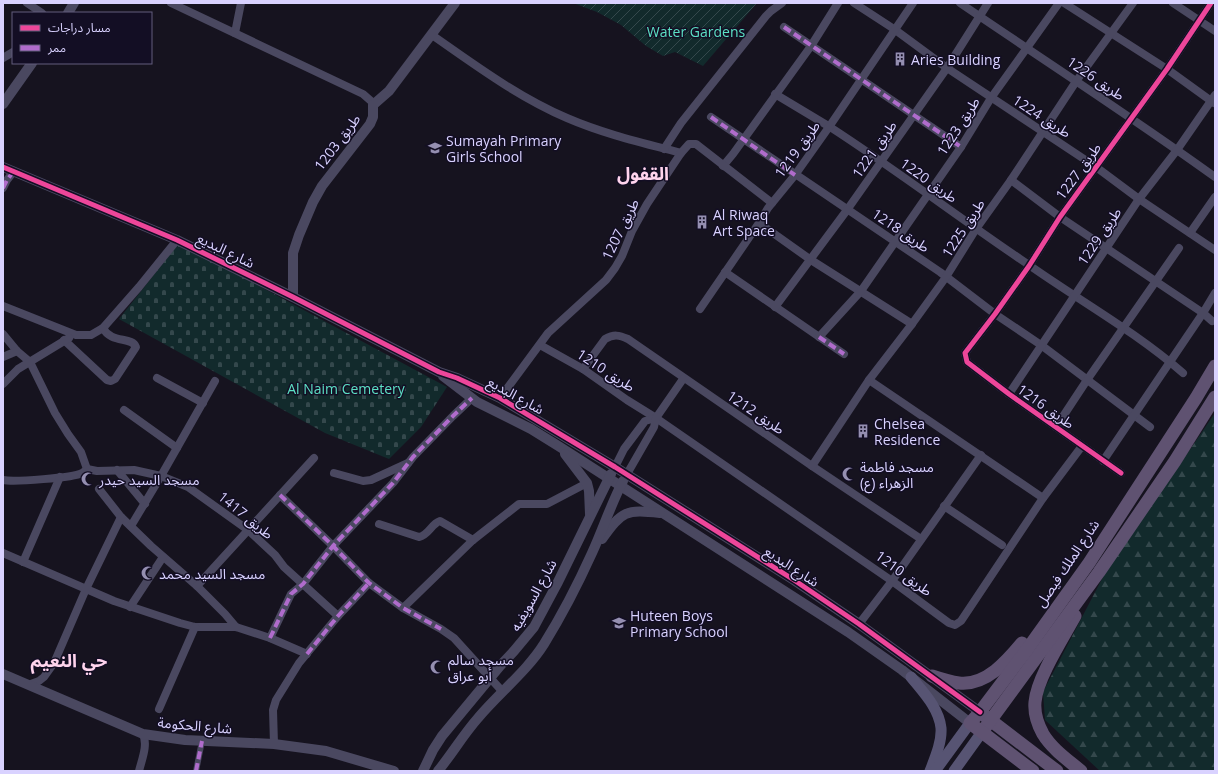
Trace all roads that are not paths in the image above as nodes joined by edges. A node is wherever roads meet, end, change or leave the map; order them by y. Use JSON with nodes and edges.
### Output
{"nodes":[{"id":1,"x":27,"y":3,"type":"edge"},
{"id":2,"x":74,"y":3,"type":"edge"},
{"id":3,"x":171,"y":3,"type":"edge"},
{"id":4,"x":241,"y":3,"type":"edge"},
{"id":5,"x":455,"y":3,"type":"edge"},
{"id":6,"x":782,"y":3,"type":"edge"},
{"id":7,"x":838,"y":3,"type":"edge"},
{"id":8,"x":854,"y":3,"type":"edge"},
{"id":9,"x":912,"y":3,"type":"edge"},
{"id":10,"x":960,"y":3,"type":"edge"},
{"id":11,"x":988,"y":3,"type":"edge"},
{"id":12,"x":1059,"y":3,"type":"edge"},
{"id":13,"x":1064,"y":3,"type":"edge"},
{"id":14,"x":1133,"y":3,"type":"edge"},
{"id":15,"x":1173,"y":3,"type":"edge"},
{"id":16,"x":1211,"y":3,"type":"edge"},
{"id":17,"x":40,"y":12,"type":"edge"},
{"id":18,"x":69,"y":12,"type":"edge"},
{"id":19,"x":979,"y":16,"type":"junction"},
{"id":20,"x":1200,"y":20,"type":"junction"},
{"id":21,"x":784,"y":27,"type":"dead end"},
{"id":22,"x":894,"y":29,"type":"junction"},
{"id":23,"x":1215,"y":31,"type":"edge"},
{"id":24,"x":235,"y":33,"type":"junction"},
{"id":25,"x":1110,"y":34,"type":"junction"},
{"id":26,"x":432,"y":35,"type":"junction"},
{"id":27,"x":811,"y":46,"type":"junction"},
{"id":28,"x":1027,"y":48,"type":"junction"},
{"id":29,"x":12,"y":53,"type":"edge"},
{"id":30,"x":3,"y":58,"type":"edge"},
{"id":31,"x":31,"y":64,"type":"edge"},
{"id":32,"x":947,"y":68,"type":"junction"},
{"id":33,"x":1167,"y":69,"type":"junction"},
{"id":34,"x":861,"y":78,"type":"junction"},
{"id":35,"x":1077,"y":80,"type":"junction"},
{"id":36,"x":775,"y":94,"type":"junction"},
{"id":37,"x":991,"y":98,"type":"junction"},
{"id":38,"x":1214,"y":100,"type":"edge"},
{"id":39,"x":3,"y":104,"type":"edge"},
{"id":40,"x":374,"y":105,"type":"junction"},
{"id":41,"x":914,"y":114,"type":"junction"},
{"id":42,"x":711,"y":117,"type":"dead end"},
{"id":43,"x":1131,"y":118,"type":"junction"},
{"id":44,"x":829,"y":127,"type":"junction"},
{"id":45,"x":1042,"y":131,"type":"junction"},
{"id":46,"x":743,"y":139,"type":"junction"},
{"id":47,"x":961,"y":147,"type":"junction"},
{"id":48,"x":664,"y":148,"type":"junction"},
{"id":49,"x":1177,"y":150,"type":"junction"},
{"id":50,"x":681,"y":153,"type":"junction"},
{"id":51,"x":881,"y":161,"type":"junction"},
{"id":52,"x":723,"y":166,"type":"junction"},
{"id":53,"x":3,"y":167,"type":"edge"},
{"id":54,"x":1096,"y":167,"type":"junction"},
{"id":55,"x":14,"y":171,"type":"junction"},
{"id":56,"x":795,"y":175,"type":"junction"},
{"id":57,"x":1215,"y":177,"type":"edge"},
{"id":58,"x":1011,"y":180,"type":"junction"},
{"id":59,"x":3,"y":188,"type":"edge"},
{"id":60,"x":928,"y":195,"type":"junction"},
{"id":61,"x":1215,"y":197,"type":"edge"},
{"id":62,"x":1139,"y":199,"type":"junction"},
{"id":63,"x":772,"y":203,"type":"junction"},
{"id":64,"x":847,"y":210,"type":"junction"},
{"id":65,"x":1060,"y":216,"type":"junction"},
{"id":66,"x":759,"y":223,"type":"junction"},
{"id":67,"x":976,"y":229,"type":"junction"},
{"id":68,"x":1190,"y":233,"type":"junction"},
{"id":69,"x":177,"y":240,"type":"junction"},
{"id":70,"x":895,"y":242,"type":"junction"},
{"id":71,"x":1107,"y":248,"type":"junction"},
{"id":72,"x":1179,"y":248,"type":"dead end"},
{"id":73,"x":1215,"y":250,"type":"edge"},
{"id":74,"x":811,"y":260,"type":"junction"},
{"id":75,"x":1029,"y":266,"type":"junction"},
{"id":76,"x":725,"y":272,"type":"junction"},
{"id":77,"x":946,"y":277,"type":"junction"},
{"id":78,"x":1155,"y":281,"type":"junction"},
{"id":79,"x":861,"y":291,"type":"junction"},
{"id":80,"x":1215,"y":293,"type":"edge"},
{"id":81,"x":292,"y":296,"type":"junction"},
{"id":82,"x":1074,"y":296,"type":"junction"},
{"id":83,"x":3,"y":306,"type":"edge"},
{"id":84,"x":775,"y":307,"type":"junction"},
{"id":85,"x":700,"y":309,"type":"dead end"},
{"id":86,"x":1203,"y":313,"type":"junction"},
{"id":87,"x":995,"y":314,"type":"junction"},
{"id":88,"x":1212,"y":321,"type":"dead end"},
{"id":89,"x":912,"y":324,"type":"junction"},
{"id":90,"x":103,"y":328,"type":"junction"},
{"id":91,"x":1124,"y":328,"type":"junction"},
{"id":92,"x":3,"y":334,"type":"edge"},
{"id":93,"x":76,"y":335,"type":"junction"},
{"id":94,"x":819,"y":337,"type":"junction"},
{"id":95,"x":64,"y":340,"type":"junction"},
{"id":96,"x":540,"y":345,"type":"junction"},
{"id":97,"x":1041,"y":345,"type":"junction"},
{"id":98,"x":17,"y":350,"type":"junction"},
{"id":99,"x":966,"y":353,"type":"joint"},
{"id":100,"x":844,"y":354,"type":"dead end"},
{"id":101,"x":3,"y":357,"type":"edge"},
{"id":102,"x":30,"y":362,"type":"junction"},
{"id":103,"x":1171,"y":362,"type":"junction"},
{"id":104,"x":1215,"y":366,"type":"edge"},
{"id":105,"x":583,"y":369,"type":"junction"},
{"id":106,"x":439,"y":372,"type":"junction"},
{"id":107,"x":1183,"y":373,"type":"dead end"},
{"id":108,"x":157,"y":378,"type":"dead end"},
{"id":109,"x":683,"y":379,"type":"junction"},
{"id":110,"x":869,"y":380,"type":"junction"},
{"id":111,"x":1087,"y":380,"type":"junction"},
{"id":112,"x":215,"y":381,"type":"dead end"},
{"id":113,"x":3,"y":384,"type":"edge"},
{"id":114,"x":1008,"y":394,"type":"junction"},
{"id":115,"x":1215,"y":397,"type":"edge"},
{"id":116,"x":472,"y":398,"type":"junction"},
{"id":117,"x":500,"y":398,"type":"junction"},
{"id":118,"x":203,"y":403,"type":"junction"},
{"id":119,"x":124,"y":410,"type":"dead end"},
{"id":120,"x":1134,"y":415,"type":"junction"},
{"id":121,"x":656,"y":418,"type":"junction"},
{"id":122,"x":1056,"y":427,"type":"junction"},
{"id":123,"x":1150,"y":427,"type":"dead end"},
{"id":124,"x":1082,"y":446,"type":"junction"},
{"id":125,"x":560,"y":447,"type":"junction"},
{"id":126,"x":178,"y":448,"type":"junction"},
{"id":127,"x":981,"y":455,"type":"junction"},
{"id":128,"x":314,"y":458,"type":"dead end"},
{"id":129,"x":1103,"y":461,"type":"junction"},
{"id":130,"x":408,"y":463,"type":"junction"},
{"id":131,"x":812,"y":466,"type":"junction"},
{"id":132,"x":615,"y":467,"type":"junction"},
{"id":133,"x":87,"y":469,"type":"junction"},
{"id":134,"x":117,"y":470,"type":"junction"},
{"id":135,"x":334,"y":473,"type":"dead end"},
{"id":136,"x":1121,"y":473,"type":"dead end"},
{"id":137,"x":627,"y":474,"type":"junction"},
{"id":138,"x":162,"y":476,"type":"junction"},
{"id":139,"x":60,"y":477,"type":"junction"},
{"id":140,"x":608,"y":479,"type":"junction"},
{"id":141,"x":3,"y":480,"type":"edge"},
{"id":142,"x":587,"y":483,"type":"junction"},
{"id":143,"x":620,"y":487,"type":"junction"},
{"id":144,"x":99,"y":489,"type":"dead end"},
{"id":145,"x":280,"y":495,"type":"junction"},
{"id":146,"x":1044,"y":498,"type":"junction"},
{"id":147,"x":145,"y":504,"type":"junction"},
{"id":148,"x":944,"y":506,"type":"junction"},
{"id":149,"x":664,"y":513,"type":"junction"},
{"id":150,"x":590,"y":516,"type":"junction"},
{"id":151,"x":120,"y":517,"type":"junction"},
{"id":152,"x":379,"y":524,"type":"dead end"},
{"id":153,"x":131,"y":526,"type":"junction"},
{"id":154,"x":248,"y":530,"type":"junction"},
{"id":155,"x":921,"y":539,"type":"junction"},
{"id":156,"x":473,"y":540,"type":"junction"},
{"id":157,"x":1002,"y":545,"type":"dead end"},
{"id":158,"x":333,"y":546,"type":"junction"},
{"id":159,"x":593,"y":552,"type":"junction"},
{"id":160,"x":3,"y":553,"type":"edge"},
{"id":161,"x":163,"y":557,"type":"junction"},
{"id":162,"x":23,"y":562,"type":"junction"},
{"id":163,"x":1089,"y":563,"type":"junction"},
{"id":164,"x":1099,"y":572,"type":"junction"},
{"id":165,"x":892,"y":581,"type":"junction"},
{"id":166,"x":369,"y":583,"type":"junction"},
{"id":167,"x":302,"y":584,"type":"junction"},
{"id":168,"x":196,"y":586,"type":"junction"},
{"id":169,"x":86,"y":589,"type":"junction"},
{"id":170,"x":130,"y":607,"type":"junction"},
{"id":171,"x":403,"y":608,"type":"junction"},
{"id":172,"x":338,"y":616,"type":"junction"},
{"id":173,"x":859,"y":624,"type":"junction"},
{"id":174,"x":195,"y":627,"type":"junction"},
{"id":175,"x":236,"y":627,"type":"junction"},
{"id":176,"x":270,"y":638,"type":"junction"},
{"id":177,"x":307,"y":654,"type":"junction"},
{"id":178,"x":3,"y":674,"type":"edge"},
{"id":179,"x":932,"y":676,"type":"junction"},
{"id":180,"x":911,"y":677,"type":"junction"},
{"id":181,"x":490,"y":678,"type":"junction"},
{"id":182,"x":28,"y":685,"type":"junction"},
{"id":183,"x":502,"y":691,"type":"junction"},
{"id":184,"x":159,"y":709,"type":"dead end"},
{"id":185,"x":980,"y":712,"type":"junction"},
{"id":186,"x":991,"y":721,"type":"junction"},
{"id":187,"x":970,"y":723,"type":"junction"},
{"id":188,"x":982,"y":732,"type":"junction"},
{"id":189,"x":142,"y":734,"type":"junction"},
{"id":190,"x":202,"y":741,"type":"junction"},
{"id":191,"x":274,"y":744,"type":"junction"},
{"id":192,"x":360,"y":760,"type":"junction"},
{"id":193,"x":139,"y":771,"type":"edge"},
{"id":194,"x":196,"y":771,"type":"edge"},
{"id":195,"x":380,"y":771,"type":"edge"},
{"id":196,"x":394,"y":771,"type":"edge"},
{"id":197,"x":424,"y":771,"type":"edge"},
{"id":198,"x":438,"y":771,"type":"edge"},
{"id":199,"x":930,"y":771,"type":"edge"},
{"id":200,"x":934,"y":771,"type":"edge"},
{"id":201,"x":954,"y":771,"type":"edge"},
{"id":202,"x":1033,"y":771,"type":"edge"},
{"id":203,"x":1057,"y":771,"type":"edge"},
{"id":204,"x":1081,"y":771,"type":"edge"}],
"edges":[{"from":1,"to":17,"type":"street"},
{"from":2,"to":18,"type":"street"},
{"from":3,"to":24,"type":"street"},
{"from":4,"to":24,"type":"street"},
{"from":5,"to":26,"type":"street","name":"طريق 1203"},
{"from":6,"to":48,"type":"street"},
{"from":7,"to":27,"type":"street"},
{"from":8,"to":22,"type":"street","name":"طريق 1224"},
{"from":9,"to":22,"type":"street","name":"طريق 1219"},
{"from":10,"to":19,"type":"street","name":"طريق 1226"},
{"from":11,"to":19,"type":"street","name":"طريق 1221"},
{"from":12,"to":28,"type":"street","name":"طريق 1223"},
{"from":13,"to":25,"type":"street"},
{"from":14,"to":25,"type":"street","name":"طريق 1225"},
{"from":15,"to":20,"type":"street"},
{"from":16,"to":20,"type":"street","name":"طريق 1227"},
{"from":19,"to":28,"type":"street","name":"طريق 1226"},
{"from":19,"to":32,"type":"street","name":"طريق 1221"},
{"from":20,"to":23,"type":"street"},
{"from":20,"to":33,"type":"street","name":"طريق 1227"},
{"from":21,"to":27,"type":"street"},
{"from":22,"to":32,"type":"street","name":"طريق 1224"},
{"from":22,"to":34,"type":"street","name":"طريق 1219"},
{"from":24,"to":40,"type":"street"},
{"from":25,"to":33,"type":"street"},
{"from":25,"to":35,"type":"street","name":"طريق 1225"},
{"from":26,"to":40,"type":"street","name":"طريق 1203"},
{"from":26,"to":48,"type":"street"},
{"from":27,"to":34,"type":"street"},
{"from":27,"to":36,"type":"street"},
{"from":28,"to":35,"type":"street","name":"طريق 1226"},
{"from":28,"to":37,"type":"street","name":"طريق 1223"},
{"from":29,"to":30,"type":"street"},
{"from":31,"to":39,"type":"street"},
{"from":32,"to":37,"type":"street","name":"طريق 1224"},
{"from":32,"to":41,"type":"street","name":"طريق 1221"},
{"from":33,"to":38,"type":"street"},
{"from":33,"to":43,"type":"street","name":"طريق 1227"},
{"from":34,"to":41,"type":"street"},
{"from":34,"to":44,"type":"street","name":"طريق 1219"},
{"from":35,"to":43,"type":"street","name":"طريق 1226"},
{"from":35,"to":45,"type":"street","name":"طريق 1225"},
{"from":36,"to":44,"type":"street","name":"طريق 1220"},
{"from":36,"to":46,"type":"street"},
{"from":37,"to":45,"type":"street","name":"طريق 1224"},
{"from":37,"to":47,"type":"street","name":"طريق 1223"},
{"from":38,"to":49,"type":"street","name":"طريق 1229"},
{"from":40,"to":81,"type":"street","name":"طريق 1203"},
{"from":41,"to":47,"type":"street"},
{"from":41,"to":51,"type":"street","name":"طريق 1221"},
{"from":42,"to":46,"type":"street","name":"طريق 1218"},
{"from":43,"to":49,"type":"street","name":"طريق 1226"},
{"from":43,"to":54,"type":"street","name":"طريق 1227"},
{"from":44,"to":51,"type":"street","name":"طريق 1220"},
{"from":44,"to":56,"type":"street","name":"طريق 1219"},
{"from":45,"to":54,"type":"street","name":"طريق 1224"},
{"from":45,"to":58,"type":"street","name":"طريق 1225"},
{"from":46,"to":52,"type":"street"},
{"from":46,"to":56,"type":"street","name":"طريق 1218"},
{"from":47,"to":60,"type":"street","name":"طريق 1223"},
{"from":48,"to":50,"type":"street"},
{"from":49,"to":57,"type":"street","name":"طريق 1226"},
{"from":49,"to":62,"type":"street","name":"طريق 1229"},
{"from":50,"to":52,"type":"street","name":"طريق 1207"},
{"from":50,"to":96,"type":"street","name":"طريق 1207"},
{"from":51,"to":60,"type":"street","name":"طريق 1220"},
{"from":51,"to":64,"type":"street","name":"طريق 1221"},
{"from":52,"to":63,"type":"street","name":"طريق 1207"},
{"from":53,"to":55,"type":"street","name":"شارع البديع"},
{"from":54,"to":62,"type":"street","name":"طريق 1224"},
{"from":54,"to":65,"type":"street","name":"طريق 1227"},
{"from":55,"to":59,"type":"street"},
{"from":55,"to":69,"type":"street","name":"شارع البديع"},
{"from":56,"to":63,"type":"street","name":"طريق 1219"},
{"from":56,"to":64,"type":"street","name":"طريق 1218"},
{"from":58,"to":65,"type":"street"},
{"from":58,"to":67,"type":"street","name":"طريق 1225"},
{"from":60,"to":67,"type":"street","name":"طريق 1220"},
{"from":60,"to":70,"type":"street","name":"طريق 1223"},
{"from":61,"to":68,"type":"street"},
{"from":62,"to":68,"type":"street","name":"طريق 1224"},
{"from":62,"to":71,"type":"street","name":"طريق 1229"},
{"from":63,"to":66,"type":"street","name":"طريق 1219"},
{"from":64,"to":70,"type":"street","name":"طريق 1218"},
{"from":64,"to":74,"type":"street","name":"طريق 1221"},
{"from":65,"to":71,"type":"street"},
{"from":65,"to":75,"type":"street","name":"طريق 1227"},
{"from":66,"to":74,"type":"street"},
{"from":66,"to":76,"type":"street","name":"طريق 1219"},
{"from":67,"to":75,"type":"street","name":"طريق 1220"},
{"from":67,"to":77,"type":"street","name":"طريق 1225"},
{"from":68,"to":73,"type":"street","name":"طريق 1224"},
{"from":69,"to":81,"type":"street","name":"شارع البديع"},
{"from":69,"to":90,"type":"street"},
{"from":70,"to":77,"type":"street","name":"طريق 1218"},
{"from":70,"to":79,"type":"street","name":"طريق 1223"},
{"from":71,"to":78,"type":"street"},
{"from":71,"to":82,"type":"street","name":"طريق 1229"},
{"from":72,"to":78,"type":"street"},
{"from":74,"to":79,"type":"street"},
{"from":74,"to":84,"type":"street","name":"طريق 1221"},
{"from":75,"to":82,"type":"street","name":"طريق 1220"},
{"from":75,"to":87,"type":"street","name":"طريق 1227"},
{"from":76,"to":84,"type":"street"},
{"from":76,"to":85,"type":"street","name":"طريق 1219"},
{"from":77,"to":87,"type":"street","name":"طريق 1218"},
{"from":77,"to":89,"type":"street","name":"طريق 1225"},
{"from":78,"to":86,"type":"street"},
{"from":78,"to":91,"type":"street"},
{"from":79,"to":89,"type":"street"},
{"from":79,"to":94,"type":"street","name":"طريق 1223"},
{"from":80,"to":86,"type":"street"},
{"from":81,"to":106,"type":"street","name":"شارع البديع"},
{"from":82,"to":91,"type":"street","name":"طريق 1220"},
{"from":82,"to":97,"type":"street","name":"طريق 1229"},
{"from":83,"to":93,"type":"street"},
{"from":84,"to":94,"type":"street"},
{"from":86,"to":88,"type":"street"},
{"from":86,"to":103,"type":"street"},
{"from":87,"to":97,"type":"street","name":"طريق 1218"},
{"from":87,"to":99,"type":"street","name":"طريق 1227"},
{"from":89,"to":110,"type":"street","name":"طريق 1225"},
{"from":90,"to":93,"type":"street"},
{"from":90,"to":95,"type":"street"},
{"from":91,"to":103,"type":"street","name":"طريق 1220"},
{"from":91,"to":111,"type":"street"},
{"from":92,"to":98,"type":"street"},
{"from":93,"to":95,"type":"street"},
{"from":94,"to":100,"type":"street"},
{"from":95,"to":102,"type":"street"},
{"from":96,"to":105,"type":"street","name":"طريق 1210"},
{"from":96,"to":117,"type":"street","name":"طريق 1207"},
{"from":97,"to":111,"type":"street","name":"طريق 1218"},
{"from":97,"to":114,"type":"street","name":"طريق 1229"},
{"from":98,"to":101,"type":"street"},
{"from":98,"to":102,"type":"street"},
{"from":99,"to":114,"type":"street","name":"طريق 1216"},
{"from":102,"to":113,"type":"street"},
{"from":102,"to":133,"type":"street"},
{"from":103,"to":107,"type":"street","name":"طريق 1220"},
{"from":103,"to":120,"type":"street"},
{"from":104,"to":163,"type":"main road","name":"شارع الملك فيصل"},
{"from":105,"to":109,"type":"street","name":"طريق 1212"},
{"from":105,"to":121,"type":"street","name":"طريق 1210"},
{"from":106,"to":116,"type":"street","name":"شارع البديع"},
{"from":106,"to":117,"type":"street","name":"شارع البديع"},
{"from":108,"to":118,"type":"street"},
{"from":109,"to":121,"type":"street"},
{"from":109,"to":131,"type":"street","name":"طريق 1212"},
{"from":110,"to":127,"type":"street"},
{"from":110,"to":131,"type":"street","name":"طريق 1225"},
{"from":111,"to":120,"type":"street","name":"طريق 1218"},
{"from":111,"to":122,"type":"street"},
{"from":112,"to":118,"type":"street"},
{"from":114,"to":122,"type":"street","name":"طريق 1216"},
{"from":115,"to":164,"type":"main road","name":"شارع الملك فيصل"},
{"from":116,"to":125,"type":"street","name":"شارع البديع"},
{"from":116,"to":130,"type":"street"},
{"from":117,"to":132,"type":"street","name":"شارع البديع"},
{"from":118,"to":126,"type":"street"},
{"from":119,"to":126,"type":"street"},
{"from":120,"to":123,"type":"street","name":"طريق 1218"},
{"from":120,"to":129,"type":"street"},
{"from":121,"to":132,"type":"street"},
{"from":121,"to":137,"type":"street"},
{"from":121,"to":165,"type":"street","name":"طريق 1210"},
{"from":122,"to":124,"type":"street","name":"طريق 1216"},
{"from":124,"to":129,"type":"street","name":"طريق 1216"},
{"from":124,"to":146,"type":"street","name":"طريق 1210"},
{"from":125,"to":140,"type":"street","name":"شارع البديع"},
{"from":125,"to":142,"type":"street"},
{"from":126,"to":138,"type":"street"},
{"from":127,"to":146,"type":"street"},
{"from":127,"to":148,"type":"street"},
{"from":128,"to":145,"type":"street"},
{"from":129,"to":136,"type":"street","name":"طريق 1216"},
{"from":130,"to":135,"type":"street"},
{"from":130,"to":158,"type":"street"},
{"from":131,"to":155,"type":"street","name":"طريق 1212"},
{"from":132,"to":137,"type":"street","name":"شارع البديع"},
{"from":132,"to":140,"type":"street"},
{"from":133,"to":134,"type":"street","name":"طريق 1417"},
{"from":133,"to":139,"type":"street"},
{"from":134,"to":138,"type":"street","name":"طريق 1417"},
{"from":134,"to":147,"type":"street"},
{"from":137,"to":143,"type":"street"},
{"from":137,"to":173,"type":"street","name":"شارع البديع"},
{"from":138,"to":147,"type":"street"},
{"from":138,"to":154,"type":"street","name":"طريق 1417"},
{"from":139,"to":141,"type":"street"},
{"from":139,"to":162,"type":"street"},
{"from":140,"to":143,"type":"street","name":"شارع البديع"},
{"from":140,"to":150,"type":"street","name":"شارع السويفيه"},
{"from":142,"to":150,"type":"street"},
{"from":142,"to":156,"type":"street"},
{"from":143,"to":149,"type":"street","name":"شارع البديع"},
{"from":143,"to":159,"type":"street"},
{"from":144,"to":151,"type":"street"},
{"from":145,"to":154,"type":"street"},
{"from":145,"to":158,"type":"street"},
{"from":146,"to":165,"type":"street","name":"طريق 1210"},
{"from":147,"to":153,"type":"street"},
{"from":148,"to":155,"type":"street"},
{"from":148,"to":157,"type":"street"},
{"from":149,"to":159,"type":"street"},
{"from":149,"to":180,"type":"street","name":"شارع البديع"},
{"from":150,"to":181,"type":"street","name":"شارع السويفيه"},
{"from":151,"to":153,"type":"street"},
{"from":151,"to":169,"type":"street"},
{"from":152,"to":156,"type":"street"},
{"from":153,"to":161,"type":"street"},
{"from":154,"to":167,"type":"street","name":"طريق 1417"},
{"from":154,"to":168,"type":"street"},
{"from":155,"to":165,"type":"street"},
{"from":156,"to":171,"type":"street"},
{"from":158,"to":166,"type":"street"},
{"from":158,"to":167,"type":"street"},
{"from":159,"to":183,"type":"street"},
{"from":160,"to":162,"type":"street"},
{"from":161,"to":168,"type":"street"},
{"from":161,"to":170,"type":"street"},
{"from":162,"to":169,"type":"street"},
{"from":163,"to":179,"type":"main road"},
{"from":163,"to":185,"type":"main road","name":"شارع الملك فيصل"},
{"from":164,"to":186,"type":"main road","name":"شارع الملك فيصل"},
{"from":164,"to":204,"type":"main road"},
{"from":165,"to":173,"type":"street"},
{"from":166,"to":171,"type":"street"},
{"from":166,"to":172,"type":"street"},
{"from":167,"to":172,"type":"street","name":"طريق 1417"},
{"from":167,"to":176,"type":"street"},
{"from":168,"to":175,"type":"street"},
{"from":169,"to":170,"type":"street"},
{"from":169,"to":182,"type":"street"},
{"from":170,"to":174,"type":"street"},
{"from":171,"to":181,"type":"street"},
{"from":172,"to":177,"type":"street"},
{"from":173,"to":179,"type":"street","name":"شارع البديع"},
{"from":174,"to":175,"type":"street"},
{"from":174,"to":184,"type":"street"},
{"from":175,"to":176,"type":"street"},
{"from":176,"to":177,"type":"street"},
{"from":177,"to":191,"type":"street"},
{"from":178,"to":182,"type":"street","name":"شارع الحكومة"},
{"from":179,"to":185,"type":"street","name":"شارع البديع"},
{"from":180,"to":187,"type":"street","name":"شارع البديع"},
{"from":180,"to":199,"type":"main road"},
{"from":181,"to":183,"type":"street"},
{"from":181,"to":197,"type":"street","name":"شارع السويفيه"},
{"from":182,"to":189,"type":"street","name":"شارع الحكومة"},
{"from":183,"to":198,"type":"street"},
{"from":185,"to":186,"type":"main road","name":"شارع البديع"},
{"from":185,"to":187,"type":"main road","name":"شارع الملك فيصل"},
{"from":186,"to":188,"type":"main road","name":"شارع الملك فيصل"},
{"from":186,"to":203,"type":"main road","name":"شارع البديع"},
{"from":187,"to":188,"type":"main road","name":"شارع البديع"},
{"from":187,"to":200,"type":"main road","name":"شارع الملك فيصل"},
{"from":188,"to":201,"type":"main road","name":"شارع الملك فيصل"},
{"from":188,"to":202,"type":"main road","name":"شارع البديع"},
{"from":189,"to":190,"type":"street","name":"شارع الحكومة"},
{"from":189,"to":193,"type":"street"},
{"from":190,"to":191,"type":"street","name":"شارع الحكومة"},
{"from":190,"to":194,"type":"street"},
{"from":191,"to":192,"type":"street","name":"شارع الحكومة"},
{"from":192,"to":195,"type":"street"},
{"from":192,"to":196,"type":"street","name":"شارع الحكومة"}]}
